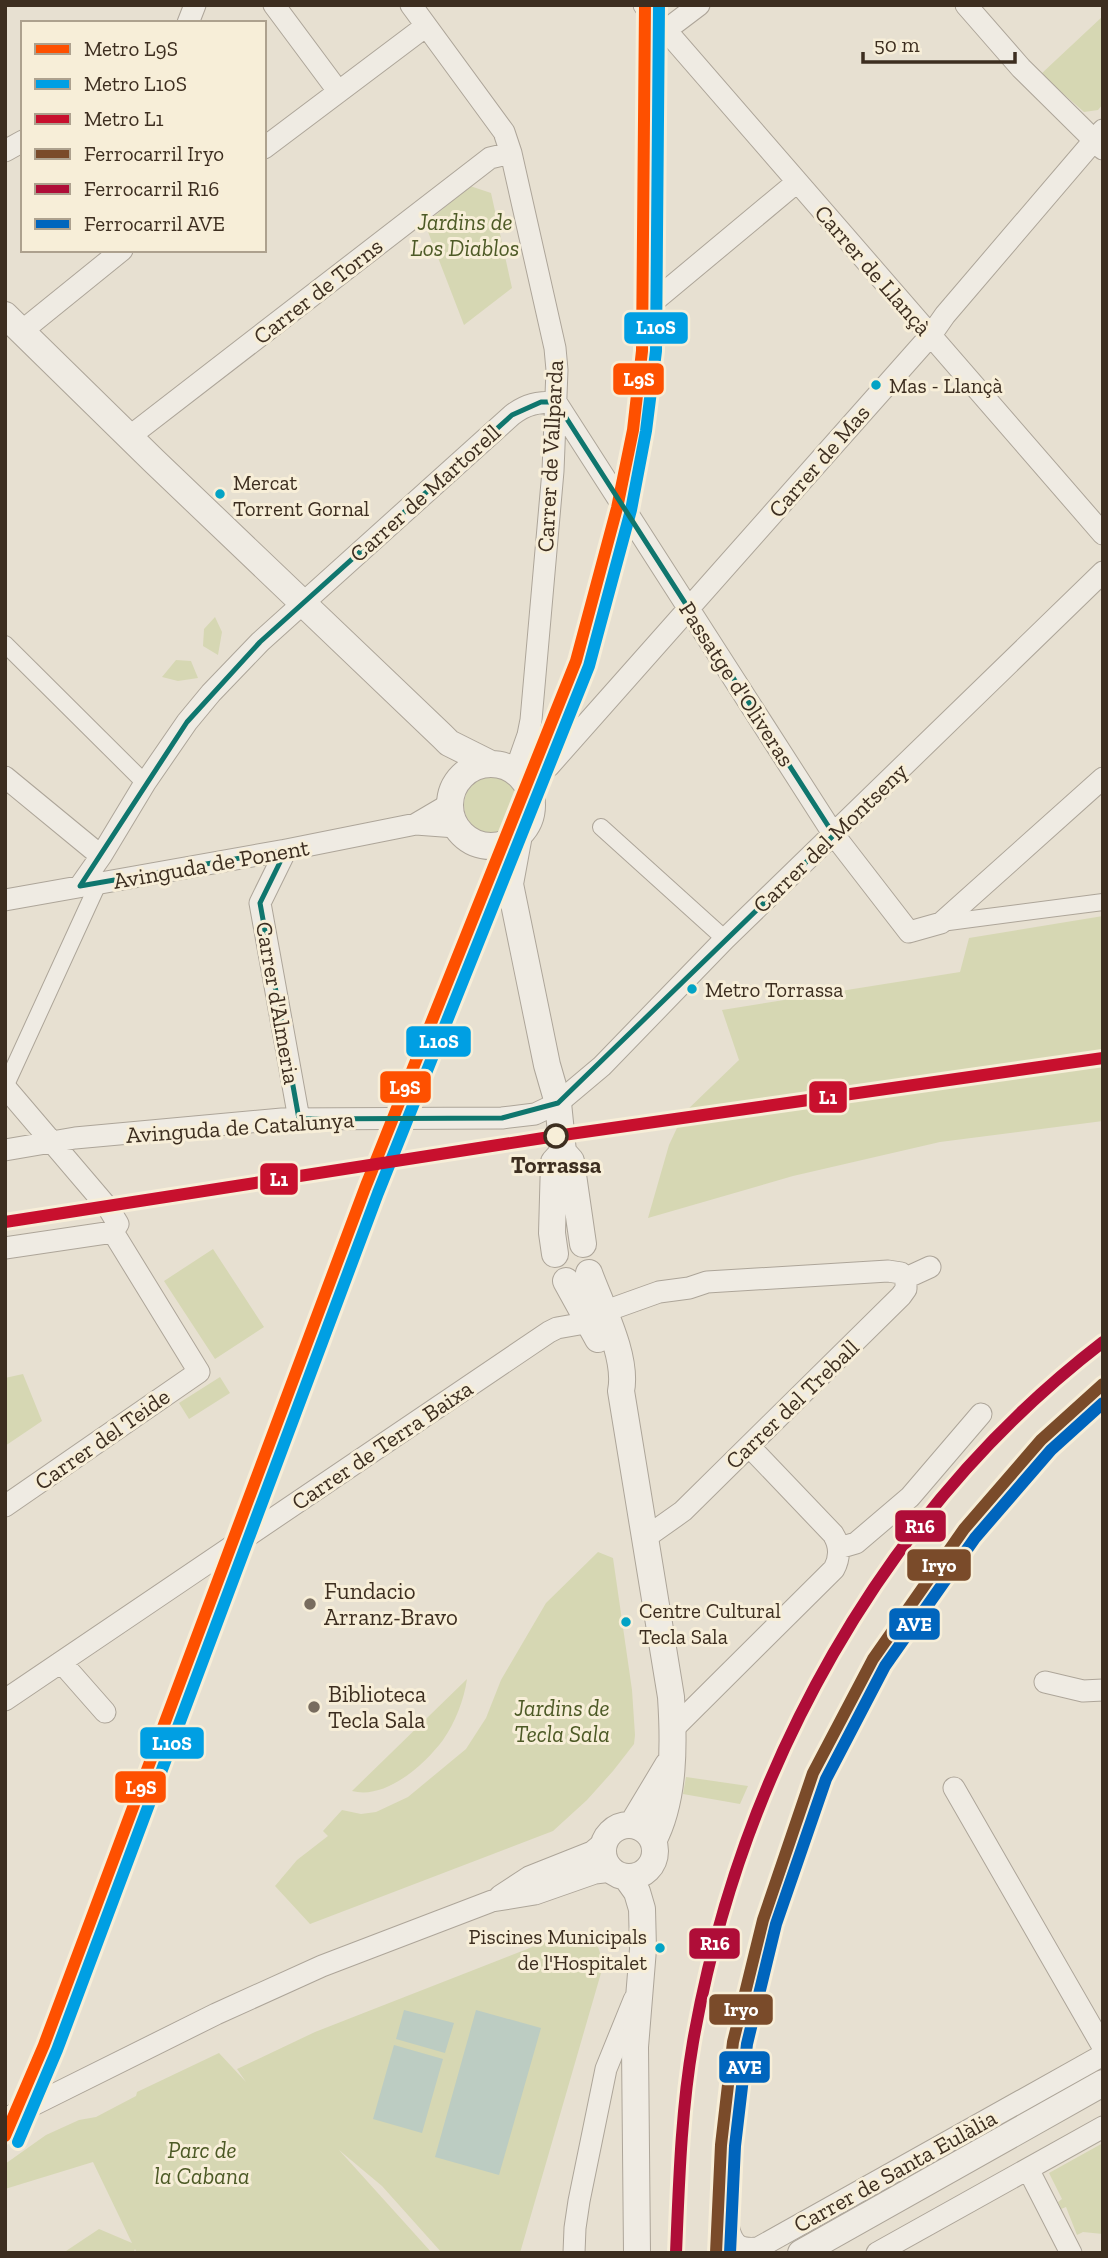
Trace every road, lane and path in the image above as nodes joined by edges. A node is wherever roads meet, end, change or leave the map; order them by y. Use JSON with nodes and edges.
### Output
{"nodes":[{"id":1,"x":274,"y":5,"type":"edge"},
{"id":2,"x":411,"y":5,"type":"edge"},
{"id":3,"x":644,"y":5,"type":"edge"},
{"id":4,"x":699,"y":5,"type":"edge"},
{"id":5,"x":966,"y":5,"type":"edge"},
{"id":6,"x":426,"y":26,"type":"junction"},
{"id":7,"x":666,"y":30,"type":"junction"},
{"id":8,"x":338,"y":92,"type":"junction"},
{"id":9,"x":1100,"y":140,"type":"edge"},
{"id":10,"x":21,"y":142,"type":"edge"},
{"id":11,"x":266,"y":146,"type":"edge"},
{"id":12,"x":5,"y":151,"type":"edge"},
{"id":13,"x":511,"y":153,"type":"junction"},
{"id":14,"x":797,"y":182,"type":"junction"},
{"id":15,"x":119,"y":252,"type":"edge"},
{"id":16,"x":647,"y":307,"type":"dead end"},
{"id":17,"x":12,"y":326,"type":"edge"},
{"id":18,"x":931,"y":335,"type":"junction"},
{"id":19,"x":556,"y":402,"type":"junction"},
{"id":20,"x":129,"y":437,"type":"junction"},
{"id":21,"x":1103,"y":534,"type":"edge"},
{"id":22,"x":1103,"y":572,"type":"edge"},
{"id":23,"x":303,"y":603,"type":"junction"},
{"id":24,"x":688,"y":608,"type":"junction"},
{"id":25,"x":5,"y":645,"type":"edge"},
{"id":26,"x":449,"y":743,"type":"junction"},
{"id":27,"x":510,"y":773,"type":"junction"},
{"id":28,"x":5,"y":778,"type":"edge"},
{"id":29,"x":1103,"y":778,"type":"edge"},
{"id":30,"x":145,"y":783,"type":"junction"},
{"id":31,"x":453,"y":808,"type":"junction"},
{"id":32,"x":601,"y":827,"type":"dead end"},
{"id":33,"x":519,"y":835,"type":"junction"},
{"id":34,"x":834,"y":835,"type":"junction"},
{"id":35,"x":482,"y":845,"type":"junction"},
{"id":36,"x":286,"y":850,"type":"junction"},
{"id":37,"x":101,"y":856,"type":"junction"},
{"id":38,"x":510,"y":884,"type":"junction"},
{"id":39,"x":89,"y":885,"type":"junction"},
{"id":40,"x":5,"y":900,"type":"edge"},
{"id":41,"x":1103,"y":902,"type":"edge"},
{"id":42,"x":941,"y":923,"type":"junction"},
{"id":43,"x":725,"y":939,"type":"junction"},
{"id":44,"x":5,"y":1087,"type":"edge"},
{"id":45,"x":558,"y":1104,"type":"junction"},
{"id":46,"x":299,"y":1119,"type":"junction"},
{"id":47,"x":52,"y":1141,"type":"junction"},
{"id":48,"x":5,"y":1150,"type":"edge"},
{"id":49,"x":563,"y":1152,"type":"junction"},
{"id":50,"x":113,"y":1232,"type":"junction"},
{"id":51,"x":583,"y":1244,"type":"dead end"},
{"id":52,"x":5,"y":1248,"type":"edge"},
{"id":53,"x":555,"y":1254,"type":"dead end"},
{"id":54,"x":930,"y":1267,"type":"dead end"},
{"id":55,"x":577,"y":1277,"type":"dead end"},
{"id":56,"x":906,"y":1278,"type":"junction"},
{"id":57,"x":597,"y":1317,"type":"junction"},
{"id":58,"x":981,"y":1414,"type":"dead end"},
{"id":59,"x":749,"y":1446,"type":"junction"},
{"id":60,"x":5,"y":1506,"type":"edge"},
{"id":61,"x":645,"y":1538,"type":"junction"},
{"id":62,"x":839,"y":1548,"type":"junction"},
{"id":63,"x":61,"y":1662,"type":"junction"},
{"id":64,"x":1045,"y":1682,"type":"dead end"},
{"id":65,"x":1103,"y":1690,"type":"edge"},
{"id":66,"x":5,"y":1700,"type":"edge"},
{"id":67,"x":105,"y":1712,"type":"dead end"},
{"id":68,"x":673,"y":1729,"type":"junction"},
{"id":69,"x":670,"y":1761,"type":"junction"},
{"id":70,"x":954,"y":1788,"type":"dead end"},
{"id":71,"x":632,"y":1825,"type":"junction"},
{"id":72,"x":604,"y":1842,"type":"junction"},
{"id":73,"x":653,"y":1850,"type":"junction"},
{"id":74,"x":620,"y":1875,"type":"junction"},
{"id":75,"x":492,"y":1901,"type":"junction"},
{"id":76,"x":643,"y":1949,"type":"junction"},
{"id":77,"x":640,"y":1985,"type":"junction"},
{"id":78,"x":1103,"y":2047,"type":"edge"},
{"id":79,"x":1103,"y":2055,"type":"edge"},
{"id":80,"x":1103,"y":2083,"type":"edge"},
{"id":81,"x":5,"y":2119,"type":"edge"},
{"id":82,"x":1103,"y":2127,"type":"edge"},
{"id":83,"x":730,"y":2148,"type":"dead end"},
{"id":84,"x":1028,"y":2169,"type":"junction"},
{"id":85,"x":574,"y":2253,"type":"edge"},
{"id":86,"x":637,"y":2253,"type":"edge"},
{"id":87,"x":801,"y":2253,"type":"edge"},
{"id":88,"x":877,"y":2253,"type":"edge"},
{"id":89,"x":1070,"y":2253,"type":"edge"}],
"edges":[{"from":1,"to":8,"type":"street"},
{"from":2,"to":6,"type":"street","name":"Carrer de Vallparda"},
{"from":3,"to":7,"type":"street","name":"Carrer de Llançà"},
{"from":4,"to":7,"type":"street"},
{"from":5,"to":9,"type":"street"},
{"from":6,"to":8,"type":"street"},
{"from":6,"to":13,"type":"street","name":"Carrer de Vallparda"},
{"from":7,"to":14,"type":"street","name":"Carrer de Llançà"},
{"from":8,"to":11,"type":"street"},
{"from":9,"to":18,"type":"street","name":"Carrer de Mas"},
{"from":10,"to":12,"type":"street"},
{"from":13,"to":19,"type":"street","name":"Carrer de Vallparda"},
{"from":13,"to":20,"type":"street","name":"Carrer de Torns"},
{"from":14,"to":16,"type":"street"},
{"from":14,"to":18,"type":"street","name":"Carrer de Llançà"},
{"from":15,"to":17,"type":"street"},
{"from":17,"to":20,"type":"street"},
{"from":18,"to":21,"type":"street","name":"Carrer de Llançà"},
{"from":18,"to":24,"type":"street","name":"Carrer de Mas"},
{"from":19,"to":23,"type":"street","name":"Carrer de Martorell"},
{"from":19,"to":24,"type":"street","name":"Passatge d'Oliveras"},
{"from":19,"to":27,"type":"street","name":"Carrer de Vallparda"},
{"from":20,"to":23,"type":"street"},
{"from":22,"to":34,"type":"street","name":"Carrer del Montseny"},
{"from":23,"to":26,"type":"street"},
{"from":23,"to":30,"type":"street","name":"Carrer de Martorell"},
{"from":24,"to":27,"type":"street","name":"Carrer de Mas"},
{"from":24,"to":34,"type":"street","name":"Passatge d'Oliveras"},
{"from":25,"to":30,"type":"street"},
{"from":26,"to":27,"type":"street"},
{"from":26,"to":31,"type":"street"},
{"from":27,"to":31,"type":"street"},
{"from":27,"to":33,"type":"street"},
{"from":28,"to":37,"type":"street"},
{"from":29,"to":42,"type":"street"},
{"from":30,"to":37,"type":"street","name":"Carrer de Martorell"},
{"from":31,"to":35,"type":"street"},
{"from":31,"to":36,"type":"street","name":"Avinguda de Ponent"},
{"from":32,"to":43,"type":"street"},
{"from":33,"to":35,"type":"street"},
{"from":33,"to":38,"type":"street"},
{"from":34,"to":42,"type":"street","name":"Passatge d'Oliveras"},
{"from":34,"to":43,"type":"street","name":"Carrer del Montseny"},
{"from":35,"to":38,"type":"street"},
{"from":36,"to":39,"type":"street","name":"Avinguda de Ponent"},
{"from":36,"to":46,"type":"street","name":"Carrer d'Almeria"},
{"from":37,"to":39,"type":"street","name":"Carrer de Martorell"},
{"from":38,"to":45,"type":"street"},
{"from":39,"to":40,"type":"street","name":"Avinguda de Ponent"},
{"from":39,"to":44,"type":"street"},
{"from":41,"to":42,"type":"street"},
{"from":43,"to":45,"type":"street","name":"Carrer del Montseny"},
{"from":44,"to":47,"type":"street"},
{"from":45,"to":46,"type":"street","name":"Avinguda de Catalunya"},
{"from":45,"to":49,"type":"street"},
{"from":46,"to":47,"type":"street","name":"Avinguda de Catalunya"},
{"from":47,"to":48,"type":"street","name":"Avinguda de Catalunya"},
{"from":47,"to":50,"type":"street"},
{"from":49,"to":51,"type":"street"},
{"from":49,"to":53,"type":"street"},
{"from":50,"to":52,"type":"street"},
{"from":50,"to":60,"type":"street","name":"Carrer del Teide"},
{"from":54,"to":56,"type":"street"},
{"from":55,"to":57,"type":"street"},
{"from":56,"to":57,"type":"street","name":"Carrer de Terra Baixa"},
{"from":56,"to":59,"type":"street","name":"Carrer del Treball"},
{"from":57,"to":61,"type":"street"},
{"from":57,"to":63,"type":"street","name":"Carrer de Terra Baixa"},
{"from":58,"to":62,"type":"street"},
{"from":59,"to":61,"type":"street","name":"Carrer del Treball"},
{"from":59,"to":62,"type":"street"},
{"from":61,"to":68,"type":"street"},
{"from":62,"to":68,"type":"street"},
{"from":63,"to":66,"type":"street","name":"Carrer de Terra Baixa"},
{"from":63,"to":67,"type":"street"},
{"from":64,"to":65,"type":"street"},
{"from":68,"to":69,"type":"street"},
{"from":69,"to":71,"type":"street"},
{"from":69,"to":73,"type":"street"},
{"from":70,"to":78,"type":"street"},
{"from":71,"to":72,"type":"street"},
{"from":71,"to":73,"type":"street"},
{"from":72,"to":74,"type":"street"},
{"from":72,"to":75,"type":"street"},
{"from":73,"to":74,"type":"street"},
{"from":73,"to":76,"type":"street"},
{"from":74,"to":75,"type":"street"},
{"from":74,"to":76,"type":"street"},
{"from":75,"to":81,"type":"street"},
{"from":76,"to":77,"type":"street"},
{"from":77,"to":85,"type":"street"},
{"from":77,"to":86,"type":"street"},
{"from":79,"to":83,"type":"street","name":"Carrer de Santa Eulàlia"},
{"from":80,"to":87,"type":"street","name":"Carrer de Santa Eulàlia"},
{"from":82,"to":84,"type":"street"},
{"from":84,"to":88,"type":"street"},
{"from":84,"to":89,"type":"street"}]}
